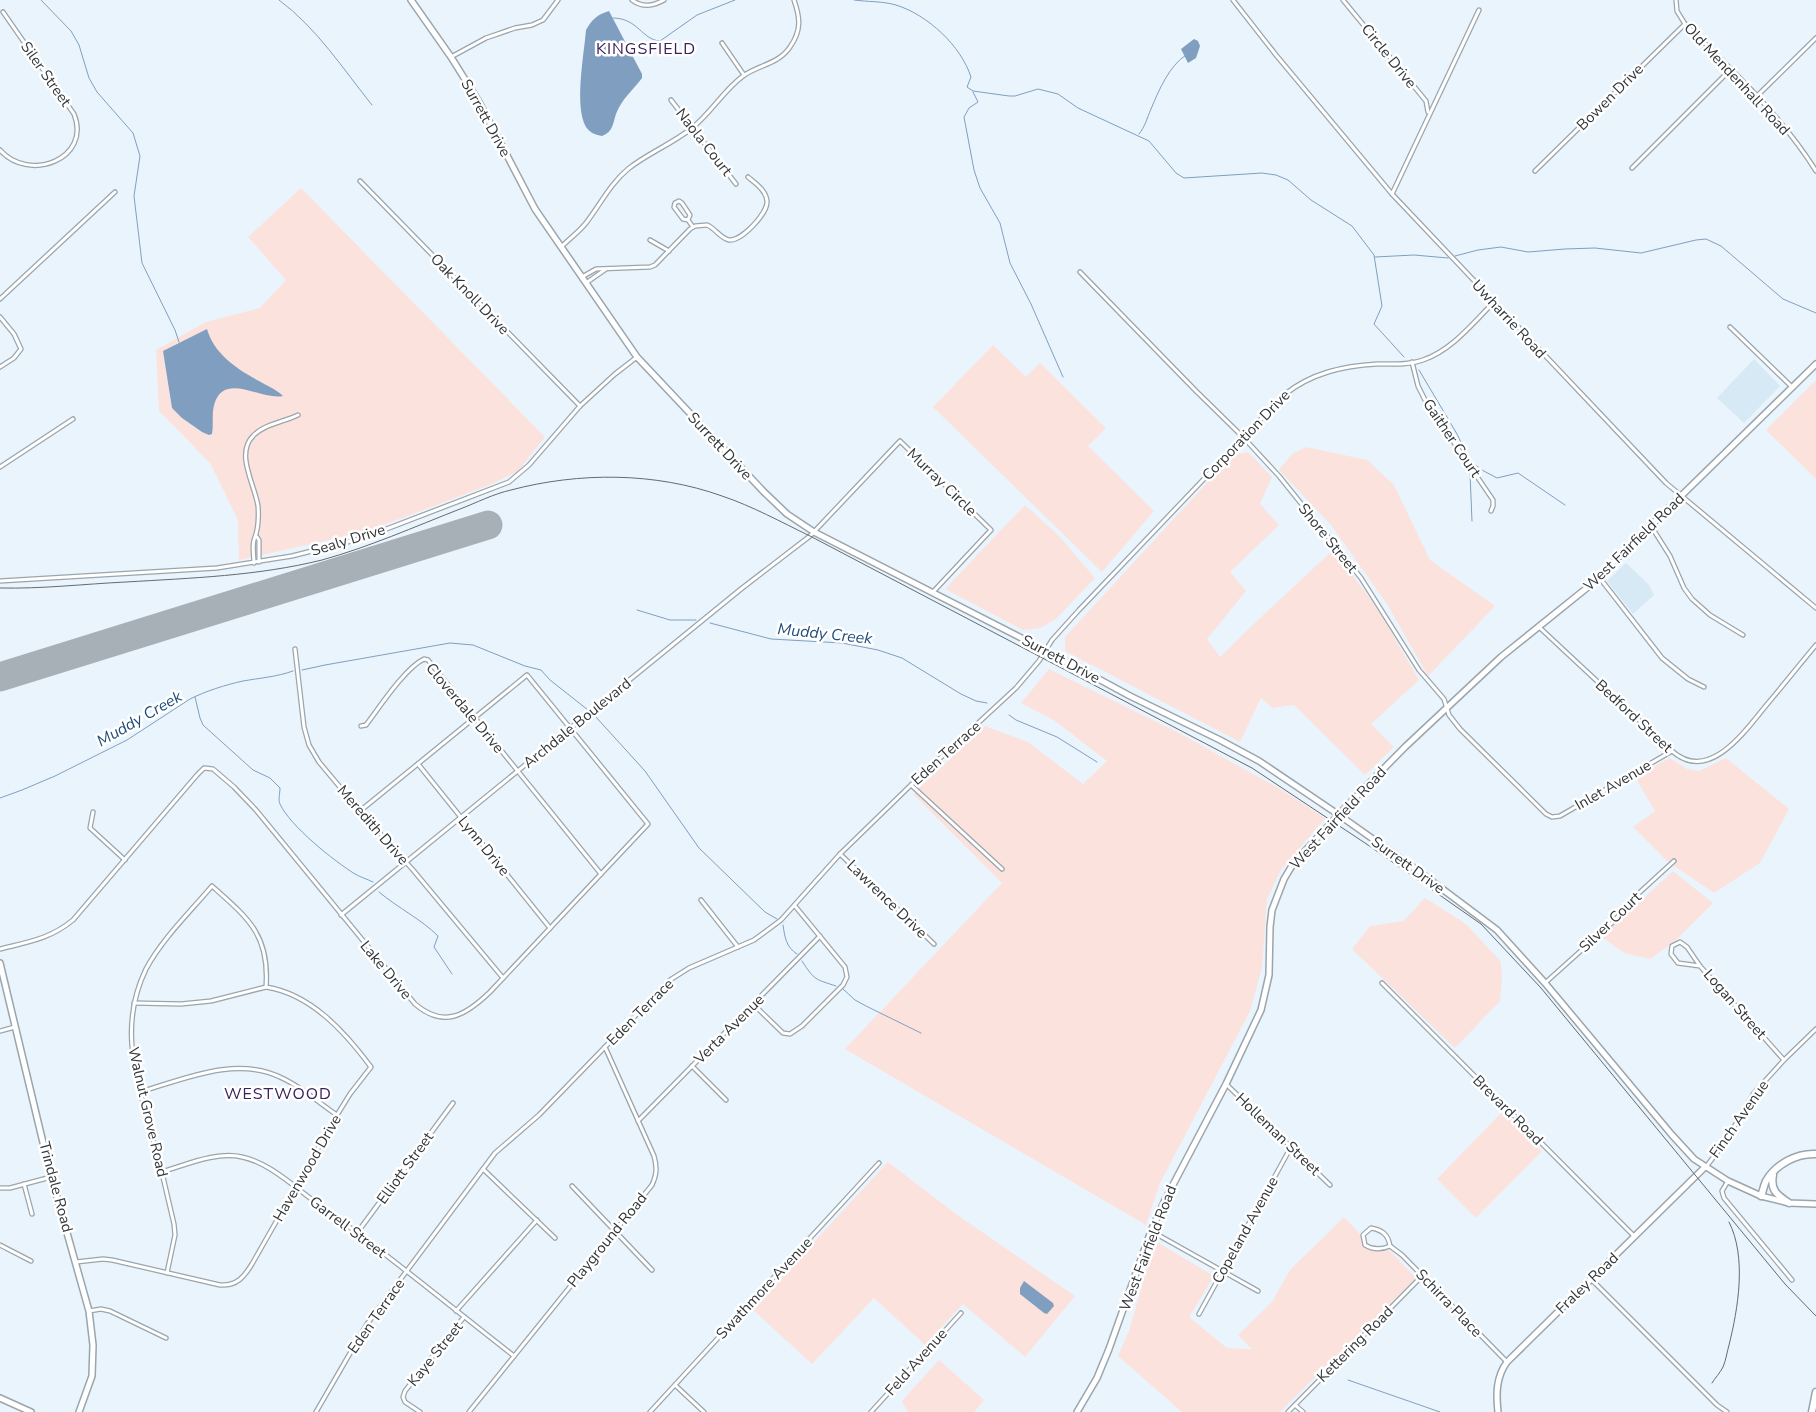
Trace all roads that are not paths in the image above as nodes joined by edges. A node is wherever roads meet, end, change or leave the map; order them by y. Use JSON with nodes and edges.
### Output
{"nodes":[{"id":1,"x":411,"y":0,"type":"edge"},
{"id":2,"x":558,"y":0,"type":"edge"},
{"id":3,"x":632,"y":0,"type":"edge"},
{"id":4,"x":664,"y":0,"type":"edge"},
{"id":5,"x":794,"y":0,"type":"edge"},
{"id":6,"x":1233,"y":0,"type":"edge"},
{"id":7,"x":1343,"y":0,"type":"edge"},
{"id":8,"x":1676,"y":0,"type":"edge"},
{"id":9,"x":1479,"y":10,"type":"dead end"},
{"id":10,"x":3,"y":12,"type":"dead end"},
{"id":11,"x":1684,"y":24,"type":"junction"},
{"id":12,"x":1816,"y":38,"type":"edge"},
{"id":13,"x":722,"y":43,"type":"dead end"},
{"id":14,"x":451,"y":57,"type":"junction"},
{"id":15,"x":1731,"y":69,"type":"junction"},
{"id":16,"x":744,"y":75,"type":"junction"},
{"id":17,"x":1758,"y":96,"type":"junction"},
{"id":18,"x":671,"y":100,"type":"dead end"},
{"id":19,"x":1428,"y":115,"type":"junction"},
{"id":20,"x":692,"y":128,"type":"junction"},
{"id":21,"x":0,"y":150,"type":"edge"},
{"id":22,"x":1632,"y":168,"type":"dead end"},
{"id":23,"x":1535,"y":171,"type":"dead end"},
{"id":24,"x":1816,"y":171,"type":"edge"},
{"id":25,"x":748,"y":177,"type":"dead end"},
{"id":26,"x":360,"y":181,"type":"dead end"},
{"id":27,"x":736,"y":184,"type":"dead end"},
{"id":28,"x":115,"y":192,"type":"dead end"},
{"id":29,"x":1392,"y":194,"type":"junction"},
{"id":30,"x":688,"y":220,"type":"junction"},
{"id":31,"x":693,"y":227,"type":"junction"},
{"id":32,"x":650,"y":240,"type":"dead end"},
{"id":33,"x":561,"y":247,"type":"junction"},
{"id":34,"x":669,"y":250,"type":"junction"},
{"id":35,"x":607,"y":269,"type":"junction"},
{"id":36,"x":1080,"y":272,"type":"dead end"},
{"id":37,"x":582,"y":277,"type":"junction"},
{"id":38,"x":586,"y":284,"type":"junction"},
{"id":39,"x":0,"y":299,"type":"edge"},
{"id":40,"x":1494,"y":302,"type":"junction"},
{"id":41,"x":0,"y":317,"type":"edge"},
{"id":42,"x":1730,"y":327,"type":"dead end"},
{"id":43,"x":637,"y":357,"type":"junction"},
{"id":44,"x":1412,"y":362,"type":"junction"},
{"id":45,"x":1816,"y":364,"type":"edge"},
{"id":46,"x":0,"y":367,"type":"edge"},
{"id":47,"x":1792,"y":387,"type":"junction"},
{"id":48,"x":580,"y":406,"type":"junction"},
{"id":49,"x":298,"y":415,"type":"dead end"},
{"id":50,"x":73,"y":420,"type":"dead end"},
{"id":51,"x":1243,"y":437,"type":"junction"},
{"id":52,"x":0,"y":467,"type":"edge"},
{"id":53,"x":1681,"y":497,"type":"junction"},
{"id":54,"x":1490,"y":511,"type":"dead end"},
{"id":55,"x":1651,"y":526,"type":"junction"},
{"id":56,"x":814,"y":532,"type":"junction"},
{"id":57,"x":257,"y":537,"type":"junction"},
{"id":58,"x":259,"y":562,"type":"junction"},
{"id":59,"x":254,"y":563,"type":"junction"},
{"id":60,"x":1599,"y":577,"type":"junction"},
{"id":61,"x":0,"y":581,"type":"edge"},
{"id":62,"x":933,"y":592,"type":"junction"},
{"id":63,"x":1816,"y":608,"type":"edge"},
{"id":64,"x":1539,"y":626,"type":"junction"},
{"id":65,"x":1743,"y":635,"type":"dead end"},
{"id":66,"x":1816,"y":645,"type":"edge"},
{"id":67,"x":295,"y":649,"type":"dead end"},
{"id":68,"x":1045,"y":650,"type":"junction"},
{"id":69,"x":1704,"y":687,"type":"dead end"},
{"id":70,"x":1447,"y":707,"type":"junction"},
{"id":71,"x":474,"y":718,"type":"junction"},
{"id":72,"x":361,"y":726,"type":"dead end"},
{"id":73,"x":571,"y":728,"type":"junction"},
{"id":74,"x":1672,"y":752,"type":"junction"},
{"id":75,"x":418,"y":764,"type":"junction"},
{"id":76,"x":518,"y":771,"type":"junction"},
{"id":77,"x":911,"y":785,"type":"junction"},
{"id":78,"x":360,"y":811,"type":"junction"},
{"id":79,"x":93,"y":812,"type":"dead end"},
{"id":80,"x":1339,"y":815,"type":"junction"},
{"id":81,"x":1554,"y":817,"type":"joint"},
{"id":82,"x":461,"y":818,"type":"junction"},
{"id":83,"x":840,"y":854,"type":"junction"},
{"id":84,"x":125,"y":860,"type":"junction"},
{"id":85,"x":1674,"y":862,"type":"dead end"},
{"id":86,"x":406,"y":863,"type":"junction"},
{"id":87,"x":1002,"y":870,"type":"dead end"},
{"id":88,"x":601,"y":874,"type":"junction"},
{"id":89,"x":701,"y":900,"type":"dead end"},
{"id":90,"x":795,"y":906,"type":"junction"},
{"id":91,"x":341,"y":915,"type":"junction"},
{"id":92,"x":550,"y":928,"type":"junction"},
{"id":93,"x":820,"y":936,"type":"junction"},
{"id":94,"x":934,"y":944,"type":"dead end"},
{"id":95,"x":738,"y":947,"type":"junction"},
{"id":96,"x":0,"y":949,"type":"edge"},
{"id":97,"x":0,"y":963,"type":"edge"},
{"id":98,"x":1700,"y":966,"type":"junction"},
{"id":99,"x":503,"y":978,"type":"junction"},
{"id":100,"x":1382,"y":983,"type":"dead end"},
{"id":101,"x":1545,"y":983,"type":"junction"},
{"id":102,"x":266,"y":987,"type":"junction"},
{"id":103,"x":134,"y":1003,"type":"junction"},
{"id":104,"x":754,"y":1004,"type":"junction"},
{"id":105,"x":16,"y":1027,"type":"junction"},
{"id":106,"x":1816,"y":1029,"type":"edge"},
{"id":107,"x":0,"y":1031,"type":"edge"},
{"id":108,"x":605,"y":1047,"type":"junction"},
{"id":109,"x":1784,"y":1060,"type":"junction"},
{"id":110,"x":692,"y":1066,"type":"junction"},
{"id":111,"x":1226,"y":1084,"type":"junction"},
{"id":112,"x":140,"y":1092,"type":"junction"},
{"id":113,"x":726,"y":1100,"type":"dead end"},
{"id":114,"x":453,"y":1103,"type":"dead end"},
{"id":115,"x":337,"y":1115,"type":"junction"},
{"id":116,"x":638,"y":1121,"type":"junction"},
{"id":117,"x":1291,"y":1147,"type":"junction"},
{"id":118,"x":1816,"y":1154,"type":"edge"},
{"id":119,"x":879,"y":1163,"type":"dead end"},
{"id":120,"x":1705,"y":1167,"type":"junction"},
{"id":121,"x":483,"y":1169,"type":"junction"},
{"id":122,"x":161,"y":1172,"type":"junction"},
{"id":123,"x":1774,"y":1172,"type":"junction"},
{"id":124,"x":51,"y":1176,"type":"junction"},
{"id":125,"x":1728,"y":1181,"type":"junction"},
{"id":126,"x":24,"y":1184,"type":"junction"},
{"id":127,"x":1330,"y":1185,"type":"dead end"},
{"id":128,"x":572,"y":1186,"type":"dead end"},
{"id":129,"x":0,"y":1188,"type":"edge"},
{"id":130,"x":296,"y":1188,"type":"junction"},
{"id":131,"x":1762,"y":1196,"type":"junction"},
{"id":132,"x":1789,"y":1203,"type":"junction"},
{"id":133,"x":1816,"y":1204,"type":"edge"},
{"id":134,"x":32,"y":1214,"type":"dead end"},
{"id":135,"x":537,"y":1220,"type":"junction"},
{"id":136,"x":615,"y":1231,"type":"junction"},
{"id":137,"x":1151,"y":1231,"type":"junction"},
{"id":138,"x":357,"y":1233,"type":"junction"},
{"id":139,"x":1634,"y":1236,"type":"junction"},
{"id":140,"x":555,"y":1238,"type":"dead end"},
{"id":141,"x":0,"y":1245,"type":"edge"},
{"id":142,"x":1390,"y":1246,"type":"junction"},
{"id":143,"x":31,"y":1261,"type":"dead end"},
{"id":144,"x":76,"y":1262,"type":"junction"},
{"id":145,"x":652,"y":1270,"type":"dead end"},
{"id":146,"x":1222,"y":1271,"type":"junction"},
{"id":147,"x":406,"y":1272,"type":"junction"},
{"id":148,"x":168,"y":1273,"type":"junction"},
{"id":149,"x":1422,"y":1276,"type":"junction"},
{"id":150,"x":1592,"y":1280,"type":"junction"},
{"id":151,"x":1792,"y":1280,"type":"dead end"},
{"id":152,"x":1258,"y":1291,"type":"dead end"},
{"id":153,"x":89,"y":1311,"type":"junction"},
{"id":154,"x":456,"y":1311,"type":"junction"},
{"id":155,"x":961,"y":1313,"type":"dead end"},
{"id":156,"x":1199,"y":1314,"type":"dead end"},
{"id":157,"x":464,"y":1317,"type":"junction"},
{"id":158,"x":166,"y":1338,"type":"dead end"},
{"id":159,"x":514,"y":1356,"type":"junction"},
{"id":160,"x":1507,"y":1362,"type":"junction"},
{"id":161,"x":675,"y":1385,"type":"junction"},
{"id":162,"x":1816,"y":1392,"type":"edge"},
{"id":163,"x":0,"y":1398,"type":"edge"},
{"id":164,"x":1295,"y":1405,"type":"junction"},
{"id":165,"x":31,"y":1412,"type":"edge"},
{"id":166,"x":79,"y":1412,"type":"edge"},
{"id":167,"x":316,"y":1412,"type":"edge"},
{"id":168,"x":420,"y":1412,"type":"edge"},
{"id":169,"x":469,"y":1412,"type":"edge"},
{"id":170,"x":650,"y":1412,"type":"edge"},
{"id":171,"x":704,"y":1412,"type":"edge"},
{"id":172,"x":871,"y":1412,"type":"edge"},
{"id":173,"x":1077,"y":1412,"type":"edge"},
{"id":174,"x":1288,"y":1412,"type":"edge"},
{"id":175,"x":1302,"y":1412,"type":"edge"},
{"id":176,"x":1498,"y":1412,"type":"edge"},
{"id":177,"x":1727,"y":1412,"type":"edge"},
{"id":178,"x":1812,"y":1412,"type":"edge"}],
"edges":[{"from":1,"to":14,"type":"street","name":"Surrett Drive"},
{"from":2,"to":14,"type":"street"},
{"from":3,"to":4,"type":"street"},
{"from":5,"to":16,"type":"street"},
{"from":6,"to":29,"type":"street","name":"Uwharrie Road"},
{"from":7,"to":19,"type":"street","name":"Circle Drive"},
{"from":8,"to":11,"type":"street","name":"Old Mendenhall Road"},
{"from":9,"to":19,"type":"street","name":"Circle Drive"},
{"from":10,"to":21,"type":"street","name":"Siler Street"},
{"from":11,"to":15,"type":"street","name":"Old Mendenhall Road"},
{"from":11,"to":23,"type":"street","name":"Bowen Drive"},
{"from":12,"to":17,"type":"street"},
{"from":13,"to":16,"type":"street"},
{"from":14,"to":33,"type":"street","name":"Surrett Drive"},
{"from":15,"to":17,"type":"street","name":"Old Mendenhall Road"},
{"from":15,"to":22,"type":"street"},
{"from":16,"to":20,"type":"street"},
{"from":17,"to":24,"type":"street","name":"Old Mendenhall Road"},
{"from":18,"to":20,"type":"street","name":"Naola Court"},
{"from":19,"to":29,"type":"street","name":"Circle Drive"},
{"from":20,"to":27,"type":"street","name":"Naola Court"},
{"from":20,"to":33,"type":"street"},
{"from":25,"to":31,"type":"street"},
{"from":26,"to":48,"type":"street","name":"Oak Knoll Drive"},
{"from":28,"to":39,"type":"street"},
{"from":29,"to":40,"type":"street","name":"Uwharrie Road"},
{"from":30,"to":30,"type":"street"},
{"from":30,"to":31,"type":"street"},
{"from":31,"to":34,"type":"street"},
{"from":32,"to":34,"type":"street"},
{"from":33,"to":37,"type":"street","name":"Surrett Drive"},
{"from":34,"to":35,"type":"street"},
{"from":35,"to":37,"type":"street"},
{"from":35,"to":38,"type":"street"},
{"from":36,"to":51,"type":"street","name":"Shore Street"},
{"from":37,"to":38,"type":"street","name":"Surrett Drive"},
{"from":38,"to":43,"type":"street","name":"Surrett Drive"},
{"from":40,"to":44,"type":"street","name":"Corporation Drive"},
{"from":40,"to":53,"type":"street","name":"Uwharrie Road"},
{"from":41,"to":46,"type":"street"},
{"from":42,"to":47,"type":"street"},
{"from":43,"to":48,"type":"street","name":"Sealy Drive"},
{"from":43,"to":56,"type":"street","name":"Surrett Drive"},
{"from":44,"to":51,"type":"street","name":"Corporation Drive"},
{"from":44,"to":54,"type":"street","name":"Gaither Court"},
{"from":45,"to":47,"type":"street","name":"West Fairfield Road"},
{"from":47,"to":53,"type":"street","name":"West Fairfield Road"},
{"from":48,"to":58,"type":"street","name":"Sealy Drive"},
{"from":49,"to":57,"type":"street"},
{"from":50,"to":52,"type":"street"},
{"from":51,"to":68,"type":"street","name":"Corporation Drive"},
{"from":51,"to":70,"type":"street","name":"Shore Street"},
{"from":53,"to":55,"type":"street","name":"West Fairfield Road"},
{"from":53,"to":63,"type":"street","name":"Uwharrie Road"},
{"from":55,"to":60,"type":"street","name":"West Fairfield Road"},
{"from":55,"to":65,"type":"street"},
{"from":56,"to":62,"type":"street","name":"Surrett Drive"},
{"from":56,"to":62,"type":"street","name":"Murray Circle"},
{"from":56,"to":73,"type":"street","name":"Archdale Boulevard"},
{"from":57,"to":58,"type":"street"},
{"from":57,"to":59,"type":"street"},
{"from":58,"to":59,"type":"street","name":"Sealy Drive"},
{"from":59,"to":61,"type":"street","name":"Sealy Drive"},
{"from":60,"to":64,"type":"street","name":"West Fairfield Road"},
{"from":60,"to":69,"type":"street"},
{"from":62,"to":68,"type":"street","name":"Surrett Drive"},
{"from":64,"to":70,"type":"street","name":"West Fairfield Road"},
{"from":64,"to":74,"type":"street","name":"Bedford Street"},
{"from":66,"to":74,"type":"street","name":"Bedford Street"},
{"from":67,"to":78,"type":"street","name":"Meredith Drive"},
{"from":68,"to":77,"type":"street","name":"Eden Terrace"},
{"from":68,"to":80,"type":"street","name":"Surrett Drive"},
{"from":70,"to":80,"type":"street","name":"West Fairfield Road"},
{"from":70,"to":81,"type":"street","name":"Shore Street"},
{"from":71,"to":72,"type":"street","name":"Cloverdale Drive"},
{"from":71,"to":73,"type":"street","name":"Lake Drive"},
{"from":71,"to":75,"type":"street"},
{"from":71,"to":76,"type":"street","name":"Cloverdale Drive"},
{"from":73,"to":76,"type":"street","name":"Archdale Boulevard"},
{"from":73,"to":88,"type":"street","name":"Lake Drive"},
{"from":74,"to":81,"type":"street","name":"Inlet Avenue"},
{"from":75,"to":78,"type":"street"},
{"from":75,"to":82,"type":"street","name":"Lynn Drive"},
{"from":76,"to":82,"type":"street","name":"Archdale Boulevard"},
{"from":76,"to":88,"type":"street","name":"Cloverdale Drive"},
{"from":77,"to":83,"type":"street","name":"Eden Terrace"},
{"from":77,"to":87,"type":"street"},
{"from":78,"to":86,"type":"street","name":"Meredith Drive"},
{"from":79,"to":84,"type":"street"},
{"from":80,"to":101,"type":"street","name":"Surrett Drive"},
{"from":80,"to":111,"type":"street","name":"West Fairfield Road"},
{"from":82,"to":86,"type":"street","name":"Archdale Boulevard"},
{"from":82,"to":92,"type":"street","name":"Lynn Drive"},
{"from":83,"to":90,"type":"street","name":"Eden Terrace"},
{"from":83,"to":94,"type":"street","name":"Lawrence Drive"},
{"from":84,"to":91,"type":"street","name":"Lake Drive"},
{"from":84,"to":96,"type":"street","name":"Lake Drive"},
{"from":85,"to":101,"type":"street","name":"Silver Court"},
{"from":86,"to":91,"type":"street","name":"Archdale Boulevard"},
{"from":86,"to":99,"type":"street","name":"Meredith Drive"},
{"from":88,"to":92,"type":"street","name":"Lake Drive"},
{"from":89,"to":95,"type":"street"},
{"from":90,"to":93,"type":"street"},
{"from":90,"to":95,"type":"street","name":"Eden Terrace"},
{"from":91,"to":99,"type":"street","name":"Lake Drive"},
{"from":92,"to":99,"type":"street","name":"Lake Drive"},
{"from":93,"to":104,"type":"street","name":"Verta Avenue"},
{"from":93,"to":104,"type":"street"},
{"from":95,"to":108,"type":"street","name":"Eden Terrace"},
{"from":97,"to":105,"type":"street","name":"Trindale Road"},
{"from":98,"to":98,"type":"street","name":"Logan Street"},
{"from":98,"to":109,"type":"street","name":"Logan Street"},
{"from":100,"to":139,"type":"street","name":"Brevard Road"},
{"from":101,"to":120,"type":"street","name":"Surrett Drive"},
{"from":102,"to":103,"type":"street","name":"Havenwood Drive"},
{"from":102,"to":103,"type":"street","name":"Walnut Grove Road"},
{"from":102,"to":115,"type":"street","name":"Havenwood Drive"},
{"from":103,"to":112,"type":"street","name":"Walnut Grove Road"},
{"from":104,"to":110,"type":"street","name":"Verta Avenue"},
{"from":105,"to":107,"type":"street"},
{"from":105,"to":124,"type":"street","name":"Trindale Road"},
{"from":106,"to":109,"type":"street","name":"Finch Avenue"},
{"from":108,"to":116,"type":"street","name":"Playground Road"},
{"from":108,"to":121,"type":"street","name":"Eden Terrace"},
{"from":109,"to":120,"type":"street","name":"Finch Avenue"},
{"from":110,"to":113,"type":"street"},
{"from":110,"to":116,"type":"street","name":"Verta Avenue"},
{"from":111,"to":117,"type":"street","name":"Holleman Street"},
{"from":111,"to":137,"type":"street","name":"West Fairfield Road"},
{"from":112,"to":115,"type":"street"},
{"from":112,"to":122,"type":"street","name":"Walnut Grove Road"},
{"from":114,"to":138,"type":"street","name":"Elliott Street"},
{"from":115,"to":130,"type":"street","name":"Havenwood Drive"},
{"from":116,"to":136,"type":"street","name":"Playground Road"},
{"from":117,"to":127,"type":"street","name":"Holleman Street"},
{"from":117,"to":146,"type":"street","name":"Copeland Avenue"},
{"from":118,"to":123,"type":"highway"},
{"from":119,"to":161,"type":"street","name":"Swathmore Avenue"},
{"from":120,"to":125,"type":"street","name":"Surrett Drive"},
{"from":120,"to":139,"type":"street","name":"Fraley Road"},
{"from":121,"to":135,"type":"street"},
{"from":121,"to":147,"type":"street","name":"Eden Terrace"},
{"from":122,"to":130,"type":"street","name":"Garrell Street"},
{"from":122,"to":148,"type":"street","name":"Walnut Grove Road"},
{"from":123,"to":131,"type":"highway"},
{"from":123,"to":132,"type":"highway"},
{"from":124,"to":126,"type":"street"},
{"from":124,"to":144,"type":"street","name":"Trindale Road"},
{"from":125,"to":131,"type":"street","name":"Surrett Drive"},
{"from":125,"to":151,"type":"street"},
{"from":126,"to":129,"type":"street"},
{"from":126,"to":134,"type":"street"},
{"from":128,"to":136,"type":"street"},
{"from":130,"to":138,"type":"street","name":"Garrell Street"},
{"from":130,"to":148,"type":"street","name":"Havenwood Drive"},
{"from":131,"to":132,"type":"street","name":"Surrett Drive"},
{"from":132,"to":133,"type":"street","name":"Surrett Drive"},
{"from":135,"to":140,"type":"street"},
{"from":135,"to":154,"type":"street","name":"Kaye Street"},
{"from":136,"to":145,"type":"street"},
{"from":136,"to":159,"type":"street","name":"Playground Road"},
{"from":137,"to":146,"type":"street"},
{"from":137,"to":173,"type":"street","name":"West Fairfield Road"},
{"from":138,"to":147,"type":"street","name":"Garrell Street"},
{"from":139,"to":150,"type":"street","name":"Fraley Road"},
{"from":141,"to":143,"type":"street"},
{"from":142,"to":142,"type":"street","name":"Schirra Place"},
{"from":142,"to":149,"type":"street","name":"Schirra Place"},
{"from":144,"to":148,"type":"street","name":"Havenwood Drive"},
{"from":144,"to":153,"type":"street","name":"Trindale Road"},
{"from":146,"to":152,"type":"street"},
{"from":146,"to":156,"type":"street","name":"Copeland Avenue"},
{"from":147,"to":154,"type":"street","name":"Garrell Street"},
{"from":147,"to":167,"type":"street","name":"Eden Terrace"},
{"from":149,"to":160,"type":"street","name":"Schirra Place"},
{"from":149,"to":164,"type":"street","name":"Kettering Road"},
{"from":150,"to":160,"type":"street","name":"Fraley Road"},
{"from":150,"to":177,"type":"street"},
{"from":153,"to":158,"type":"street"},
{"from":153,"to":166,"type":"street","name":"Trindale Road"},
{"from":154,"to":157,"type":"street","name":"Garrell Street"},
{"from":155,"to":172,"type":"street","name":"Feld Avenue"},
{"from":157,"to":159,"type":"street","name":"Garrell Street"},
{"from":157,"to":168,"type":"street","name":"Kaye Street"},
{"from":159,"to":169,"type":"street","name":"Playground Road"},
{"from":160,"to":176,"type":"street","name":"Fraley Road"},
{"from":161,"to":170,"type":"street","name":"Swathmore Avenue"},
{"from":161,"to":171,"type":"street"},
{"from":162,"to":178,"type":"highway"},
{"from":163,"to":165,"type":"street"},
{"from":164,"to":174,"type":"street","name":"Kettering Road"},
{"from":164,"to":175,"type":"street"}]}
